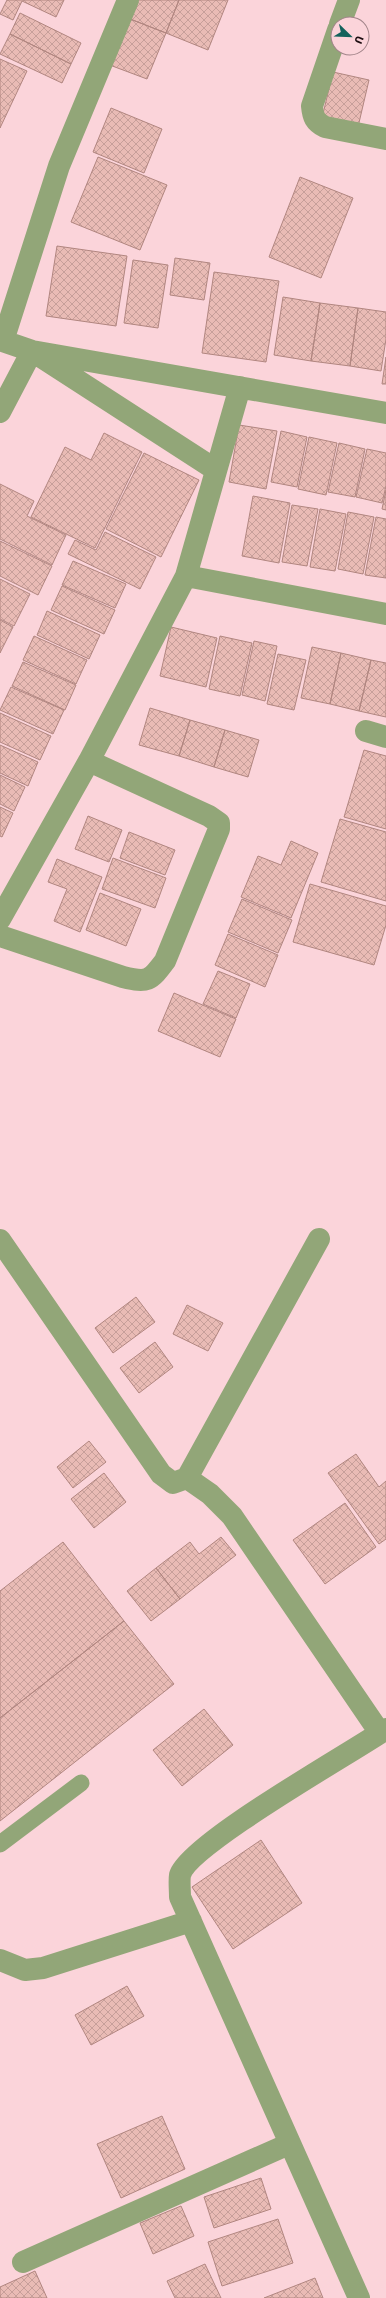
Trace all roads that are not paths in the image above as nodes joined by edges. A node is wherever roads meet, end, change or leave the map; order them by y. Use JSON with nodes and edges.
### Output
{"nodes":[{"id":1,"x":128,"y":0,"type":"edge"},
{"id":2,"x":349,"y":0,"type":"edge"},
{"id":3,"x":343,"y":16,"type":"edge"},
{"id":4,"x":330,"y":53,"type":"edge"},
{"id":5,"x":386,"y":138,"type":"edge"},
{"id":6,"x":2,"y":340,"type":"edge"},
{"id":7,"x":32,"y":351,"type":"junction"},
{"id":8,"x":240,"y":387,"type":"junction"},
{"id":9,"x":0,"y":412,"type":"edge"},
{"id":10,"x":386,"y":413,"type":"edge"},
{"id":11,"x":216,"y":470,"type":"junction"},
{"id":12,"x":186,"y":576,"type":"junction"},
{"id":13,"x":386,"y":614,"type":"edge"},
{"id":14,"x":89,"y":761,"type":"junction"},
{"id":15,"x":0,"y":919,"type":"edge"},
{"id":16,"x":0,"y":936,"type":"edge"},
{"id":17,"x":319,"y":1239,"type":"dead end"},
{"id":18,"x":0,"y":1240,"type":"edge"},
{"id":19,"x":187,"y":1478,"type":"junction"},
{"id":20,"x":383,"y":1731,"type":"edge"},
{"id":21,"x":81,"y":1783,"type":"dead end"},
{"id":22,"x":0,"y":1844,"type":"edge"},
{"id":23,"x":191,"y":1921,"type":"junction"},
{"id":24,"x":0,"y":1960,"type":"edge"},
{"id":25,"x":289,"y":2144,"type":"junction"},
{"id":26,"x":24,"y":2262,"type":"dead end"},
{"id":27,"x":360,"y":2298,"type":"edge"}],
"edges":[{"from":1,"to":6,"type":"street"},
{"from":2,"to":3,"type":"street"},
{"from":4,"to":5,"type":"street"},
{"from":6,"to":7,"type":"street"},
{"from":7,"to":8,"type":"street"},
{"from":7,"to":9,"type":"street"},
{"from":7,"to":11,"type":"street"},
{"from":8,"to":10,"type":"street"},
{"from":8,"to":11,"type":"street"},
{"from":11,"to":12,"type":"street"},
{"from":12,"to":13,"type":"street"},
{"from":12,"to":14,"type":"street"},
{"from":14,"to":15,"type":"street"},
{"from":14,"to":16,"type":"street"},
{"from":17,"to":19,"type":"street"},
{"from":18,"to":19,"type":"street"},
{"from":19,"to":20,"type":"street"},
{"from":20,"to":23,"type":"street"},
{"from":21,"to":22,"type":"lane"},
{"from":23,"to":24,"type":"street"},
{"from":23,"to":25,"type":"street"},
{"from":25,"to":26,"type":"street"},
{"from":25,"to":27,"type":"street"}]}
